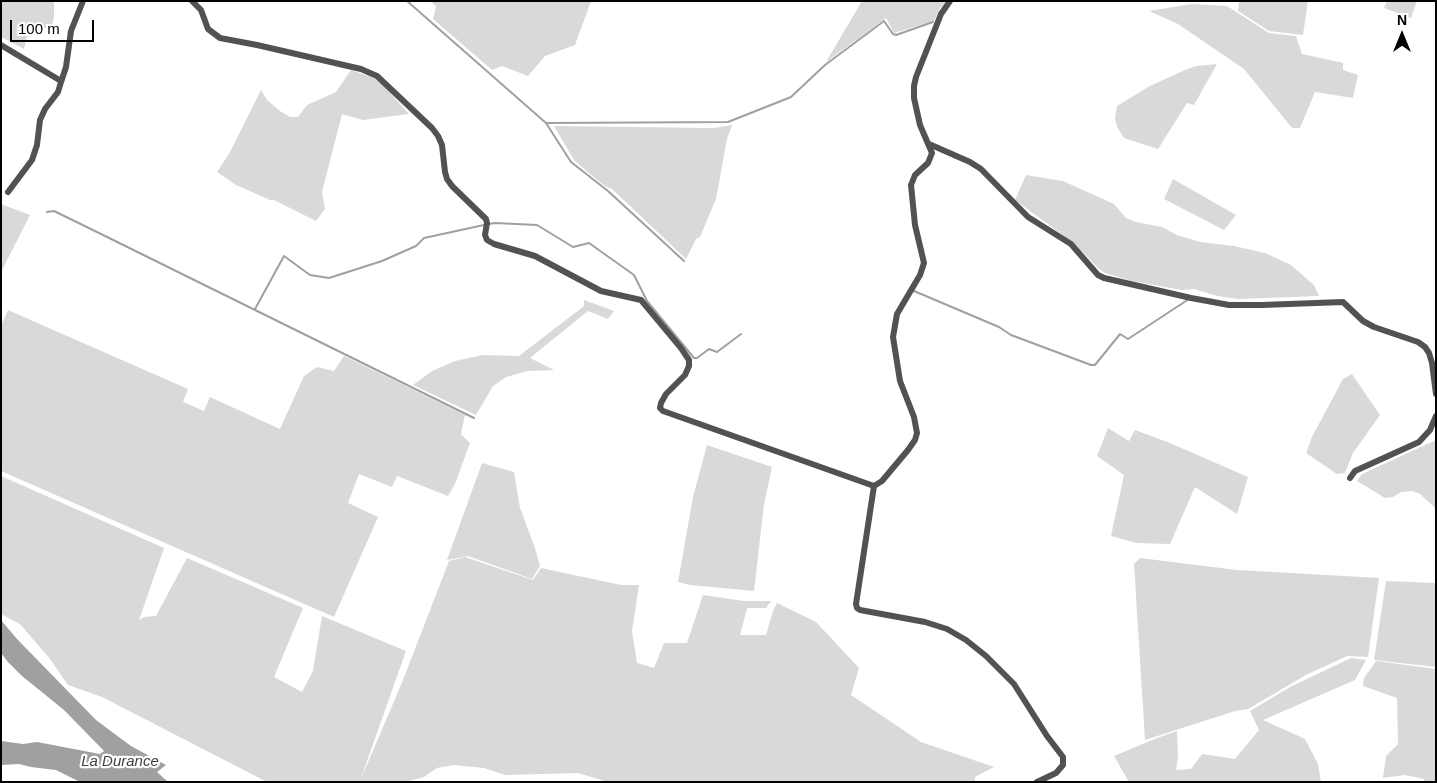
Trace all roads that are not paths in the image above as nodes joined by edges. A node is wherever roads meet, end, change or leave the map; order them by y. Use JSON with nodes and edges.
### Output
{"nodes":[{"id":1,"x":83,"y":1,"type":"edge"},
{"id":2,"x":192,"y":1,"type":"edge"},
{"id":3,"x":950,"y":1,"type":"edge"},
{"id":4,"x":1,"y":45,"type":"edge"},
{"id":5,"x":61,"y":81,"type":"junction"},
{"id":6,"x":929,"y":144,"type":"junction"},
{"id":7,"x":8,"y":192,"type":"dead end"},
{"id":8,"x":1436,"y":394,"type":"edge"},
{"id":9,"x":1436,"y":416,"type":"edge"},
{"id":10,"x":1350,"y":478,"type":"dead end"},
{"id":11,"x":875,"y":486,"type":"junction"},
{"id":12,"x":1037,"y":782,"type":"edge"}],
"edges":[{"from":1,"to":5,"type":"street"},
{"from":2,"to":11,"type":"street"},
{"from":3,"to":6,"type":"street"},
{"from":4,"to":5,"type":"street"},
{"from":5,"to":7,"type":"street"},
{"from":6,"to":8,"type":"street"},
{"from":6,"to":11,"type":"street"},
{"from":9,"to":10,"type":"street"},
{"from":11,"to":12,"type":"street"}]}
